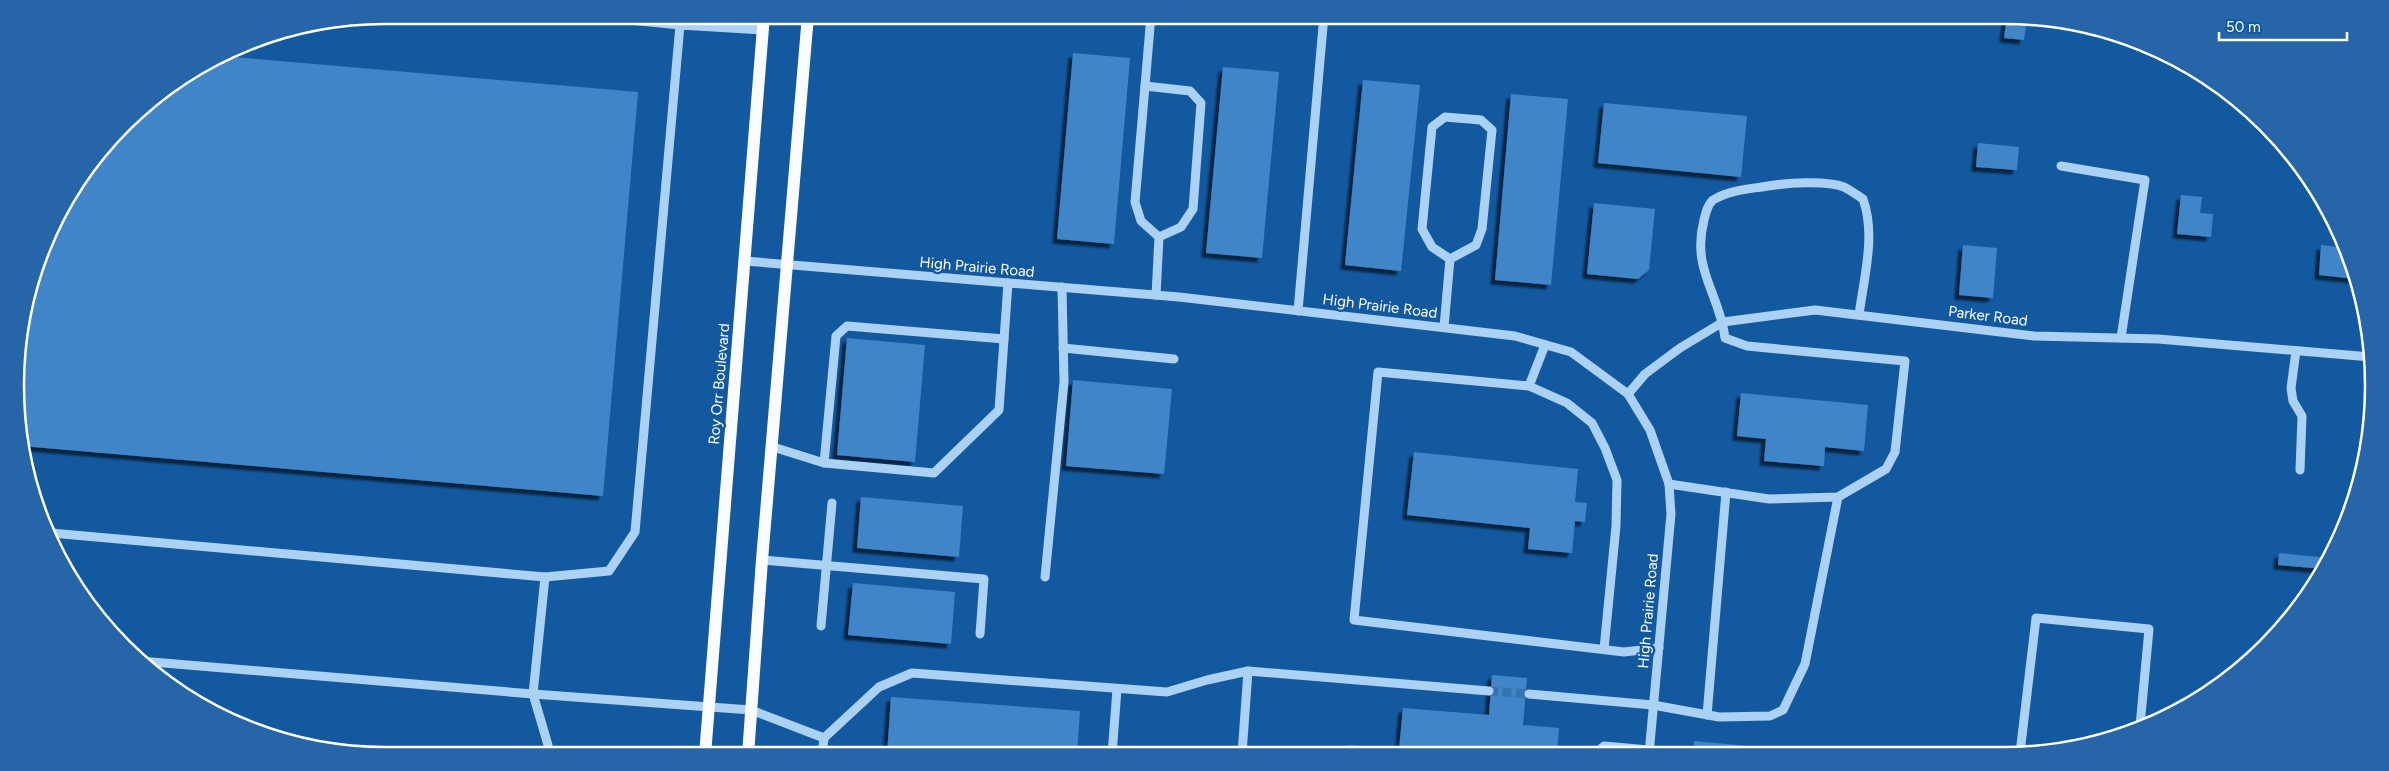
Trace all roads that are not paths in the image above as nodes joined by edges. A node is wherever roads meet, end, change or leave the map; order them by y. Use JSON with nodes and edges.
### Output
{"nodes":[{"id":1,"x":670,"y":24,"type":"edge"},
{"id":2,"x":763,"y":24,"type":"edge"},
{"id":3,"x":807,"y":24,"type":"edge"},
{"id":4,"x":1150,"y":24,"type":"edge"},
{"id":5,"x":1323,"y":24,"type":"edge"},
{"id":6,"x":680,"y":25,"type":"junction"},
{"id":7,"x":763,"y":30,"type":"junction"},
{"id":8,"x":1144,"y":86,"type":"junction"},
{"id":9,"x":2061,"y":166,"type":"dead end"},
{"id":10,"x":1159,"y":237,"type":"junction"},
{"id":11,"x":1450,"y":259,"type":"junction"},
{"id":12,"x":745,"y":261,"type":"junction"},
{"id":13,"x":788,"y":265,"type":"junction"},
{"id":14,"x":1008,"y":283,"type":"junction"},
{"id":15,"x":1062,"y":287,"type":"junction"},
{"id":16,"x":1156,"y":295,"type":"junction"},
{"id":17,"x":1298,"y":311,"type":"junction"},
{"id":18,"x":1860,"y":315,"type":"junction"},
{"id":19,"x":1723,"y":322,"type":"junction"},
{"id":20,"x":1444,"y":327,"type":"junction"},
{"id":21,"x":2121,"y":338,"type":"junction"},
{"id":22,"x":1004,"y":339,"type":"junction"},
{"id":23,"x":1545,"y":344,"type":"junction"},
{"id":24,"x":1063,"y":348,"type":"junction"},
{"id":25,"x":2296,"y":351,"type":"junction"},
{"id":26,"x":2364,"y":356,"type":"edge"},
{"id":27,"x":1174,"y":359,"type":"dead end"},
{"id":28,"x":1529,"y":386,"type":"junction"},
{"id":29,"x":1628,"y":394,"type":"junction"},
{"id":30,"x":773,"y":448,"type":"junction"},
{"id":31,"x":824,"y":462,"type":"junction"},
{"id":32,"x":2300,"y":470,"type":"dead end"},
{"id":33,"x":1669,"y":484,"type":"junction"},
{"id":34,"x":1726,"y":492,"type":"junction"},
{"id":35,"x":1838,"y":497,"type":"junction"},
{"id":36,"x":832,"y":503,"type":"dead end"},
{"id":37,"x":55,"y":532,"type":"edge"},
{"id":38,"x":762,"y":560,"type":"junction"},
{"id":39,"x":827,"y":566,"type":"junction"},
{"id":40,"x":545,"y":577,"type":"junction"},
{"id":41,"x":1046,"y":577,"type":"dead end"},
{"id":42,"x":821,"y":626,"type":"dead end"},
{"id":43,"x":980,"y":634,"type":"dead end"},
{"id":44,"x":1659,"y":648,"type":"junction"},
{"id":45,"x":1604,"y":649,"type":"junction"},
{"id":46,"x":153,"y":662,"type":"edge"},
{"id":47,"x":1248,"y":671,"type":"junction"},
{"id":48,"x":1117,"y":689,"type":"junction"},
{"id":49,"x":1489,"y":691,"type":"tunnel mouth"},
{"id":50,"x":533,"y":694,"type":"junction"},
{"id":51,"x":1529,"y":694,"type":"tunnel mouth"},
{"id":52,"x":1653,"y":705,"type":"junction"},
{"id":53,"x":708,"y":706,"type":"junction"},
{"id":54,"x":751,"y":710,"type":"junction"},
{"id":55,"x":1708,"y":715,"type":"junction"},
{"id":56,"x":2141,"y":721,"type":"edge"},
{"id":57,"x":824,"y":738,"type":"junction"},
{"id":58,"x":2021,"y":746,"type":"edge"},
{"id":59,"x":548,"y":747,"type":"edge"},
{"id":60,"x":705,"y":747,"type":"edge"},
{"id":61,"x":749,"y":747,"type":"edge"},
{"id":62,"x":823,"y":747,"type":"edge"},
{"id":63,"x":1113,"y":747,"type":"edge"},
{"id":64,"x":1243,"y":747,"type":"edge"},
{"id":65,"x":1649,"y":747,"type":"edge"}],
"edges":[{"from":1,"to":6,"type":"street"},
{"from":2,"to":7,"type":"main road","name":"Roy Orr Boulevard"},
{"from":3,"to":13,"type":"main road"},
{"from":4,"to":8,"type":"street"},
{"from":5,"to":17,"type":"street"},
{"from":6,"to":7,"type":"street"},
{"from":6,"to":40,"type":"street"},
{"from":7,"to":12,"type":"main road","name":"Roy Orr Boulevard"},
{"from":8,"to":10,"type":"street"},
{"from":8,"to":10,"type":"street"},
{"from":9,"to":21,"type":"street"},
{"from":10,"to":16,"type":"street"},
{"from":11,"to":11,"type":"street"},
{"from":11,"to":20,"type":"street"},
{"from":12,"to":13,"type":"street","name":"High Prairie Road"},
{"from":12,"to":53,"type":"main road","name":"Roy Orr Boulevard"},
{"from":13,"to":14,"type":"street","name":"High Prairie Road"},
{"from":13,"to":30,"type":"main road"},
{"from":14,"to":15,"type":"street","name":"High Prairie Road"},
{"from":14,"to":22,"type":"street"},
{"from":15,"to":16,"type":"street","name":"High Prairie Road"},
{"from":15,"to":24,"type":"street"},
{"from":16,"to":17,"type":"street","name":"High Prairie Road"},
{"from":17,"to":20,"type":"street","name":"High Prairie Road"},
{"from":18,"to":19,"type":"street","name":"Parker Road"},
{"from":18,"to":19,"type":"street"},
{"from":18,"to":21,"type":"street","name":"Parker Road"},
{"from":19,"to":29,"type":"street","name":"Parker Road"},
{"from":19,"to":35,"type":"street"},
{"from":20,"to":23,"type":"street","name":"High Prairie Road"},
{"from":21,"to":25,"type":"street","name":"Parker Road"},
{"from":22,"to":31,"type":"street"},
{"from":22,"to":31,"type":"street"},
{"from":23,"to":28,"type":"street"},
{"from":23,"to":29,"type":"street","name":"High Prairie Road"},
{"from":24,"to":27,"type":"street"},
{"from":24,"to":41,"type":"street"},
{"from":25,"to":26,"type":"street","name":"Parker Road"},
{"from":25,"to":32,"type":"street"},
{"from":28,"to":45,"type":"street"},
{"from":28,"to":45,"type":"street"},
{"from":29,"to":33,"type":"street","name":"High Prairie Road"},
{"from":30,"to":31,"type":"street"},
{"from":30,"to":38,"type":"main road"},
{"from":33,"to":34,"type":"street"},
{"from":33,"to":44,"type":"street","name":"High Prairie Road"},
{"from":34,"to":35,"type":"street"},
{"from":34,"to":55,"type":"street"},
{"from":35,"to":55,"type":"street"},
{"from":36,"to":39,"type":"street"},
{"from":37,"to":40,"type":"street"},
{"from":38,"to":39,"type":"street"},
{"from":38,"to":54,"type":"main road"},
{"from":39,"to":42,"type":"street"},
{"from":39,"to":43,"type":"street"},
{"from":40,"to":50,"type":"street"},
{"from":44,"to":45,"type":"street"},
{"from":44,"to":52,"type":"street","name":"High Prairie Road"},
{"from":46,"to":50,"type":"street"},
{"from":47,"to":48,"type":"street"},
{"from":47,"to":49,"type":"street"},
{"from":47,"to":64,"type":"street"},
{"from":48,"to":57,"type":"street"},
{"from":48,"to":63,"type":"street"},
{"from":50,"to":53,"type":"street"},
{"from":50,"to":59,"type":"street"},
{"from":51,"to":52,"type":"street"},
{"from":52,"to":55,"type":"street"},
{"from":52,"to":65,"type":"street","name":"High Prairie Road"},
{"from":53,"to":54,"type":"street"},
{"from":53,"to":60,"type":"main road","name":"Roy Orr Boulevard"},
{"from":54,"to":57,"type":"street"},
{"from":54,"to":61,"type":"main road"},
{"from":56,"to":58,"type":"street"},
{"from":57,"to":62,"type":"street"}]}
